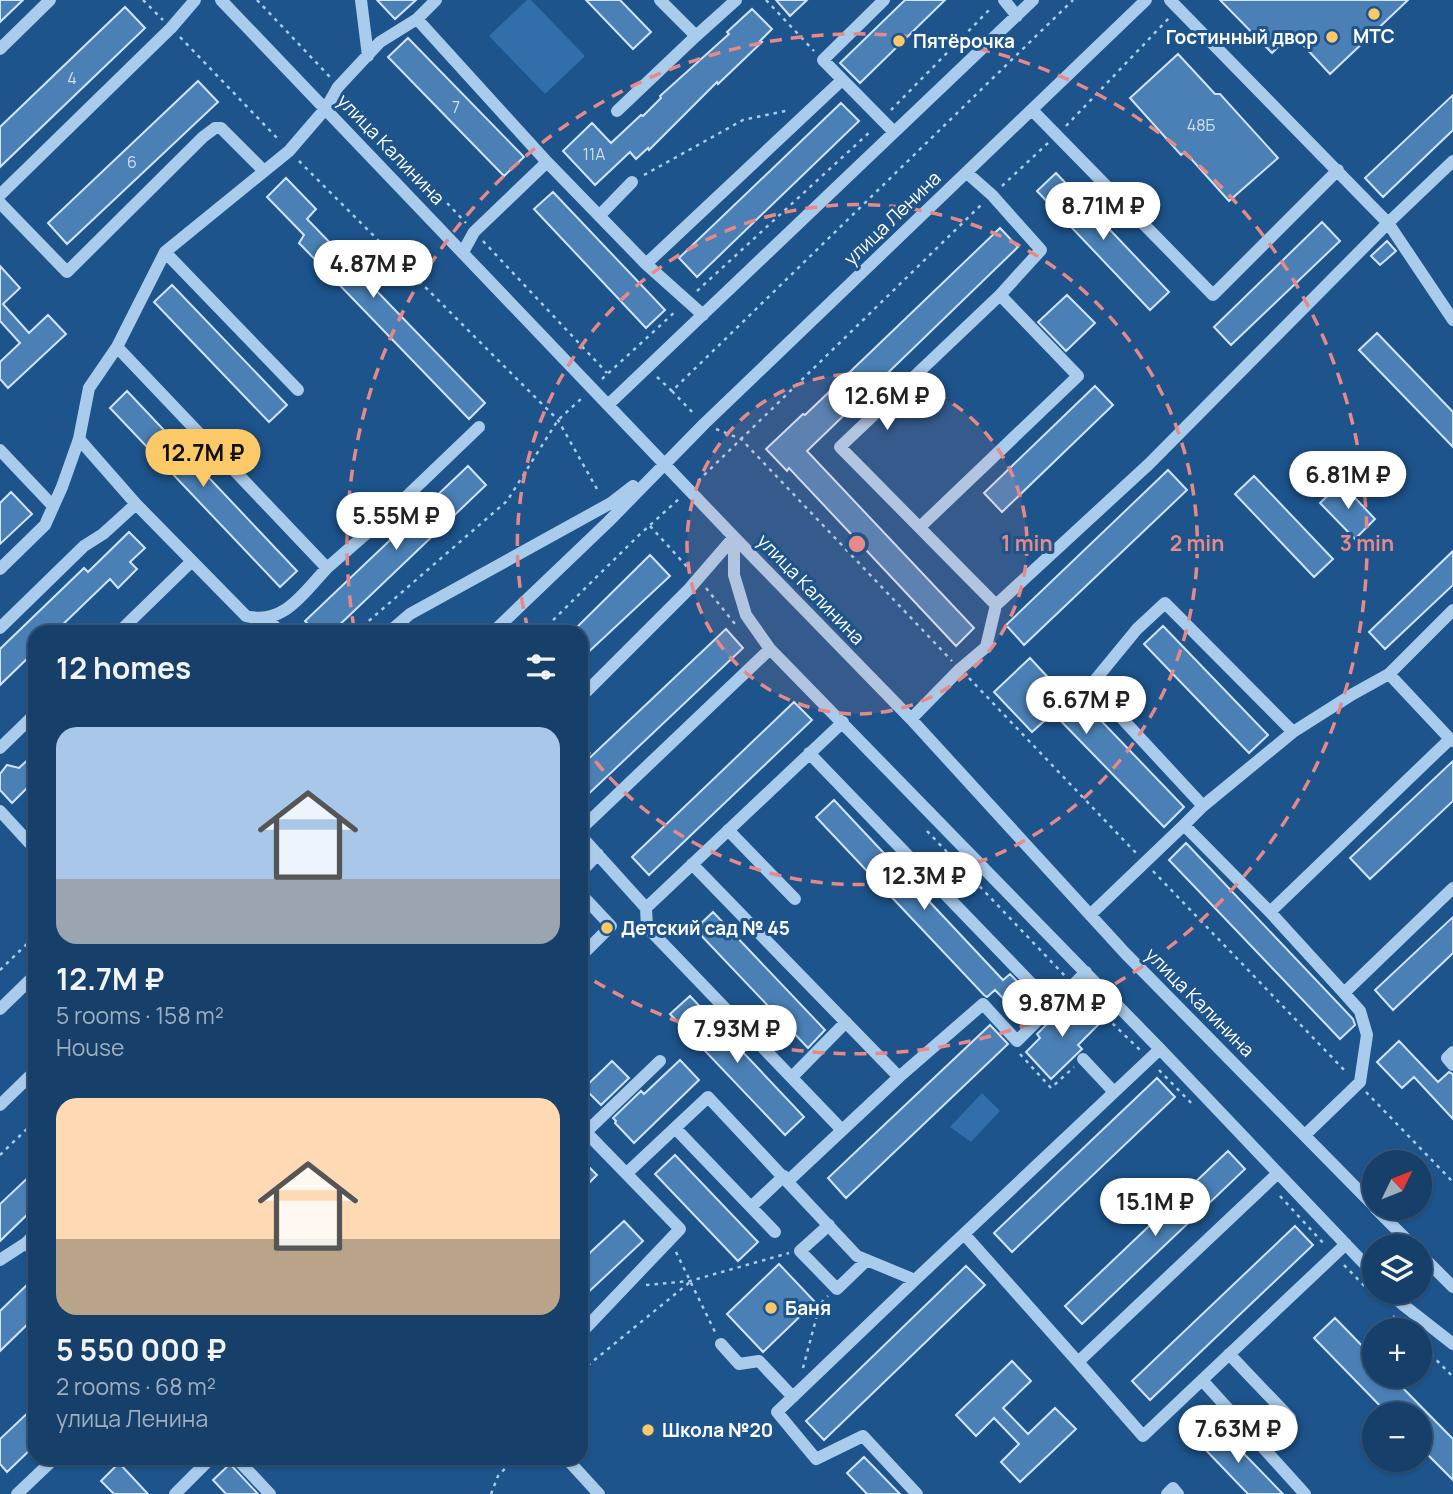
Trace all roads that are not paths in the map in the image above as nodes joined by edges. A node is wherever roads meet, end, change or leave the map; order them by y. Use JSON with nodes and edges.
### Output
{"nodes":[{"id":1,"x":50,"y":0,"type":"edge"},
{"id":2,"x":195,"y":0,"type":"edge"},
{"id":3,"x":221,"y":0,"type":"edge"},
{"id":4,"x":361,"y":0,"type":"edge"},
{"id":5,"x":436,"y":0,"type":"edge"},
{"id":6,"x":660,"y":0,"type":"edge"},
{"id":7,"x":736,"y":0,"type":"edge"},
{"id":8,"x":884,"y":0,"type":"edge"},
{"id":9,"x":1002,"y":0,"type":"edge"},
{"id":10,"x":1033,"y":0,"type":"edge"},
{"id":11,"x":1146,"y":0,"type":"edge"},
{"id":12,"x":1174,"y":4,"type":"edge"},
{"id":13,"x":1017,"y":16,"type":"junction"},
{"id":14,"x":417,"y":19,"type":"junction"},
{"id":15,"x":696,"y":36,"type":"junction"},
{"id":16,"x":0,"y":49,"type":"edge"},
{"id":17,"x":368,"y":55,"type":"junction"},
{"id":18,"x":842,"y":79,"type":"junction"},
{"id":19,"x":326,"y":108,"type":"junction"},
{"id":20,"x":1031,"y":110,"type":"junction"},
{"id":21,"x":617,"y":111,"type":"dead end"},
{"id":22,"x":894,"y":132,"type":"junction"},
{"id":23,"x":1453,"y":161,"type":"edge"},
{"id":24,"x":547,"y":162,"type":"junction"},
{"id":25,"x":1338,"y":170,"type":"junction"},
{"id":26,"x":264,"y":171,"type":"junction"},
{"id":27,"x":967,"y":173,"type":"junction"},
{"id":28,"x":632,"y":182,"type":"road end"},
{"id":29,"x":0,"y":195,"type":"edge"},
{"id":30,"x":0,"y":203,"type":"edge"},
{"id":31,"x":599,"y":216,"type":"junction"},
{"id":32,"x":1388,"y":223,"type":"junction"},
{"id":33,"x":165,"y":252,"type":"junction"},
{"id":34,"x":463,"y":253,"type":"junction"},
{"id":35,"x":646,"y":264,"type":"junction"},
{"id":36,"x":1000,"y":295,"type":"junction"},
{"id":37,"x":703,"y":314,"type":"junction"},
{"id":38,"x":1453,"y":320,"type":"edge"},
{"id":39,"x":117,"y":347,"type":"junction"},
{"id":40,"x":298,"y":390,"type":"dead end"},
{"id":41,"x":608,"y":404,"type":"junction"},
{"id":42,"x":478,"y":427,"type":"dead end"},
{"id":43,"x":79,"y":439,"type":"junction"},
{"id":44,"x":0,"y":450,"type":"edge"},
{"id":45,"x":665,"y":463,"type":"junction"},
{"id":46,"x":136,"y":504,"type":"junction"},
{"id":47,"x":53,"y":506,"type":"junction"},
{"id":48,"x":920,"y":527,"type":"junction"},
{"id":49,"x":734,"y":537,"type":"junction"},
{"id":50,"x":192,"y":561,"type":"junction"},
{"id":51,"x":327,"y":568,"type":"junction"},
{"id":52,"x":0,"y":569,"type":"edge"},
{"id":53,"x":996,"y":604,"type":"junction"},
{"id":54,"x":1453,"y":610,"type":"edge"},
{"id":55,"x":268,"y":619,"type":"junction"},
{"id":56,"x":126,"y":625,"type":"edge"},
{"id":57,"x":274,"y":625,"type":"edge"},
{"id":58,"x":398,"y":625,"type":"edge"},
{"id":59,"x":500,"y":625,"type":"edge"},
{"id":60,"x":0,"y":628,"type":"edge"},
{"id":61,"x":770,"y":649,"type":"junction"},
{"id":62,"x":1390,"y":674,"type":"junction"},
{"id":63,"x":588,"y":690,"type":"edge"},
{"id":64,"x":911,"y":719,"type":"junction"},
{"id":65,"x":28,"y":721,"type":"edge"},
{"id":66,"x":843,"y":722,"type":"junction"},
{"id":67,"x":1293,"y":732,"type":"junction"},
{"id":68,"x":1452,"y":740,"type":"edge"},
{"id":69,"x":0,"y":748,"type":"edge"},
{"id":70,"x":809,"y":753,"type":"junction"},
{"id":71,"x":1203,"y":806,"type":"junction"},
{"id":72,"x":0,"y":811,"type":"edge"},
{"id":73,"x":588,"y":822,"type":"edge"},
{"id":74,"x":1184,"y":825,"type":"junction"},
{"id":75,"x":728,"y":830,"type":"junction"},
{"id":76,"x":28,"y":841,"type":"edge"},
{"id":77,"x":588,"y":843,"type":"edge"},
{"id":78,"x":598,"y":854,"type":"junction"},
{"id":79,"x":692,"y":864,"type":"junction"},
{"id":80,"x":588,"y":865,"type":"edge"},
{"id":81,"x":1453,"y":888,"type":"edge"},
{"id":82,"x":795,"y":898,"type":"dead end"},
{"id":83,"x":588,"y":901,"type":"edge"},
{"id":84,"x":646,"y":908,"type":"junction"},
{"id":85,"x":1270,"y":912,"type":"junction"},
{"id":86,"x":1090,"y":915,"type":"junction"},
{"id":87,"x":588,"y":949,"type":"edge"},
{"id":88,"x":1086,"y":972,"type":"junction"},
{"id":89,"x":28,"y":982,"type":"edge"},
{"id":90,"x":1344,"y":993,"type":"junction"},
{"id":91,"x":1052,"y":1006,"type":"junction"},
{"id":92,"x":0,"y":1009,"type":"edge"},
{"id":93,"x":846,"y":1022,"type":"junction"},
{"id":94,"x":1160,"y":1049,"type":"junction"},
{"id":95,"x":1453,"y":1052,"type":"edge"},
{"id":96,"x":1083,"y":1059,"type":"road end"},
{"id":97,"x":660,"y":1060,"type":"dead end"},
{"id":98,"x":1453,"y":1065,"type":"edge"},
{"id":99,"x":792,"y":1077,"type":"junction"},
{"id":100,"x":899,"y":1077,"type":"junction"},
{"id":101,"x":28,"y":1078,"type":"edge"},
{"id":102,"x":1114,"y":1092,"type":"junction"},
{"id":103,"x":0,"y":1105,"type":"edge"},
{"id":104,"x":588,"y":1125,"type":"edge"},
{"id":105,"x":675,"y":1128,"type":"junction"},
{"id":106,"x":842,"y":1130,"type":"junction"},
{"id":107,"x":588,"y":1133,"type":"edge"},
{"id":108,"x":1305,"y":1135,"type":"junction"},
{"id":109,"x":627,"y":1173,"type":"junction"},
{"id":110,"x":1278,"y":1174,"type":"junction"},
{"id":111,"x":786,"y":1178,"type":"junction"},
{"id":112,"x":1362,"y":1194,"type":"edge"},
{"id":113,"x":751,"y":1208,"type":"junction"},
{"id":114,"x":1388,"y":1220,"type":"edge"},
{"id":115,"x":829,"y":1225,"type":"junction"},
{"id":116,"x":775,"y":1232,"type":"dead end"},
{"id":117,"x":964,"y":1234,"type":"junction"},
{"id":118,"x":1401,"y":1234,"type":"edge"},
{"id":119,"x":1346,"y":1244,"type":"junction"},
{"id":120,"x":28,"y":1245,"type":"edge"},
{"id":121,"x":0,"y":1260,"type":"edge"},
{"id":122,"x":867,"y":1261,"type":"junction"},
{"id":123,"x":1362,"y":1261,"type":"edge"},
{"id":124,"x":1432,"y":1266,"type":"edge"},
{"id":125,"x":915,"y":1280,"type":"junction"},
{"id":126,"x":1453,"y":1287,"type":"edge"},
{"id":127,"x":1402,"y":1304,"type":"edge"},
{"id":128,"x":588,"y":1326,"type":"edge"},
{"id":129,"x":721,"y":1343,"type":"road end"},
{"id":130,"x":1453,"y":1344,"type":"edge"},
{"id":131,"x":1229,"y":1354,"type":"junction"},
{"id":132,"x":1078,"y":1362,"type":"junction"},
{"id":133,"x":1202,"y":1380,"type":"junction"},
{"id":134,"x":793,"y":1397,"type":"junction"},
{"id":135,"x":1290,"y":1418,"type":"dead end"},
{"id":136,"x":47,"y":1465,"type":"edge"},
{"id":137,"x":204,"y":1465,"type":"edge"},
{"id":138,"x":243,"y":1465,"type":"edge"},
{"id":139,"x":572,"y":1465,"type":"edge"},
{"id":140,"x":18,"y":1494,"type":"edge"},
{"id":141,"x":176,"y":1494,"type":"edge"},
{"id":142,"x":270,"y":1494,"type":"edge"},
{"id":143,"x":599,"y":1494,"type":"edge"},
{"id":144,"x":917,"y":1494,"type":"edge"},
{"id":145,"x":1167,"y":1494,"type":"edge"},
{"id":146,"x":1178,"y":1494,"type":"edge"},
{"id":147,"x":1305,"y":1494,"type":"edge"}],
"edges":[{"from":1,"to":16,"type":"street"},
{"from":2,"to":29,"type":"street"},
{"from":3,"to":19,"type":"street","name":"улица Калинина"},
{"from":4,"to":17,"type":"street"},
{"from":5,"to":14,"type":"street"},
{"from":6,"to":15,"type":"street"},
{"from":7,"to":15,"type":"street"},
{"from":8,"to":18,"type":"street"},
{"from":9,"to":13,"type":"street"},
{"from":10,"to":13,"type":"street"},
{"from":11,"to":20,"type":"street","name":"улица Ленина"},
{"from":12,"to":25,"type":"street"},
{"from":13,"to":22,"type":"street"},
{"from":14,"to":17,"type":"street"},
{"from":14,"to":24,"type":"street"},
{"from":15,"to":21,"type":"street"},
{"from":17,"to":19,"type":"street"},
{"from":18,"to":22,"type":"street"},
{"from":18,"to":35,"type":"street"},
{"from":19,"to":26,"type":"street"},
{"from":19,"to":34,"type":"street","name":"улица Калинина"},
{"from":20,"to":25,"type":"street"},
{"from":20,"to":27,"type":"street","name":"улица Ленина"},
{"from":22,"to":37,"type":"street"},
{"from":23,"to":32,"type":"street"},
{"from":24,"to":31,"type":"street"},
{"from":24,"to":34,"type":"street"},
{"from":25,"to":32,"type":"street"},
{"from":26,"to":30,"type":"street"},
{"from":26,"to":33,"type":"street"},
{"from":27,"to":36,"type":"street"},
{"from":27,"to":45,"type":"street","name":"улица Ленина"},
{"from":28,"to":31,"type":"street"},
{"from":31,"to":35,"type":"street"},
{"from":32,"to":38,"type":"street"},
{"from":32,"to":53,"type":"street"},
{"from":33,"to":39,"type":"street"},
{"from":33,"to":40,"type":"street"},
{"from":34,"to":41,"type":"street","name":"улица Калинина"},
{"from":35,"to":37,"type":"street"},
{"from":36,"to":48,"type":"street"},
{"from":36,"to":48,"type":"street"},
{"from":37,"to":41,"type":"street"},
{"from":39,"to":43,"type":"street"},
{"from":39,"to":51,"type":"street"},
{"from":41,"to":45,"type":"street","name":"улица Калинина"},
{"from":42,"to":51,"type":"street"},
{"from":43,"to":46,"type":"street"},
{"from":43,"to":47,"type":"street"},
{"from":44,"to":47,"type":"street"},
{"from":45,"to":49,"type":"street","name":"улица Калинина"},
{"from":45,"to":58,"type":"street","name":"улица Ленина"},
{"from":45,"to":59,"type":"street","name":"улица Ленина"},
{"from":46,"to":50,"type":"street"},
{"from":46,"to":60,"type":"street"},
{"from":47,"to":52,"type":"street"},
{"from":48,"to":53,"type":"street"},
{"from":49,"to":61,"type":"street"},
{"from":49,"to":63,"type":"street"},
{"from":49,"to":64,"type":"street","name":"улица Калинина"},
{"from":50,"to":55,"type":"street"},
{"from":50,"to":56,"type":"street"},
{"from":51,"to":55,"type":"street"},
{"from":53,"to":64,"type":"street"},
{"from":54,"to":62,"type":"street"},
{"from":55,"to":57,"type":"street"},
{"from":61,"to":66,"type":"street"},
{"from":61,"to":73,"type":"street"},
{"from":62,"to":67,"type":"street"},
{"from":62,"to":68,"type":"street"},
{"from":64,"to":86,"type":"street","name":"улица Калинина"},
{"from":65,"to":69,"type":"street"},
{"from":66,"to":70,"type":"street"},
{"from":66,"to":88,"type":"street"},
{"from":67,"to":71,"type":"street"},
{"from":67,"to":71,"type":"street"},
{"from":68,"to":85,"type":"street"},
{"from":70,"to":75,"type":"street"},
{"from":70,"to":91,"type":"street"},
{"from":71,"to":74,"type":"street"},
{"from":72,"to":76,"type":"street"},
{"from":74,"to":85,"type":"street"},
{"from":74,"to":86,"type":"street"},
{"from":75,"to":79,"type":"street"},
{"from":75,"to":82,"type":"street"},
{"from":77,"to":78,"type":"street"},
{"from":78,"to":80,"type":"street"},
{"from":78,"to":84,"type":"street"},
{"from":79,"to":84,"type":"street"},
{"from":79,"to":93,"type":"street"},
{"from":81,"to":90,"type":"street"},
{"from":83,"to":87,"type":"street"},
{"from":84,"to":99,"type":"street"},
{"from":85,"to":90,"type":"street"},
{"from":86,"to":108,"type":"street","name":"улица Калинина"},
{"from":88,"to":91,"type":"street"},
{"from":88,"to":94,"type":"street"},
{"from":89,"to":92,"type":"street"},
{"from":90,"to":108,"type":"street"},
{"from":91,"to":100,"type":"street"},
{"from":93,"to":99,"type":"street"},
{"from":93,"to":100,"type":"street"},
{"from":94,"to":102,"type":"street"},
{"from":94,"to":110,"type":"street"},
{"from":95,"to":98,"type":"street"},
{"from":96,"to":102,"type":"street"},
{"from":97,"to":104,"type":"street"},
{"from":99,"to":106,"type":"street"},
{"from":100,"to":106,"type":"street"},
{"from":101,"to":103,"type":"street"},
{"from":102,"to":117,"type":"street"},
{"from":105,"to":109,"type":"street"},
{"from":105,"to":111,"type":"street"},
{"from":105,"to":113,"type":"street"},
{"from":106,"to":111,"type":"street"},
{"from":107,"to":109,"type":"street"},
{"from":108,"to":112,"type":"street","name":"улица Калинина"},
{"from":109,"to":128,"type":"street"},
{"from":110,"to":119,"type":"street"},
{"from":110,"to":132,"type":"street"},
{"from":111,"to":113,"type":"street"},
{"from":111,"to":115,"type":"street"},
{"from":113,"to":116,"type":"street"},
{"from":114,"to":118,"type":"street","name":"улица Калинина"},
{"from":115,"to":122,"type":"street"},
{"from":115,"to":122,"type":"street"},
{"from":117,"to":125,"type":"street"},
{"from":117,"to":132,"type":"street"},
{"from":119,"to":123,"type":"street"},
{"from":119,"to":131,"type":"street"},
{"from":120,"to":121,"type":"street"},
{"from":122,"to":125,"type":"street"},
{"from":124,"to":126,"type":"street"},
{"from":125,"to":134,"type":"street"},
{"from":127,"to":130,"type":"street"},
{"from":129,"to":134,"type":"street"},
{"from":131,"to":133,"type":"street"},
{"from":131,"to":135,"type":"street"},
{"from":132,"to":133,"type":"street"},
{"from":133,"to":147,"type":"street"},
{"from":134,"to":144,"type":"street"},
{"from":136,"to":140,"type":"street"},
{"from":137,"to":141,"type":"street"},
{"from":138,"to":142,"type":"street"},
{"from":139,"to":143,"type":"street"},
{"from":145,"to":146,"type":"street"}]}
